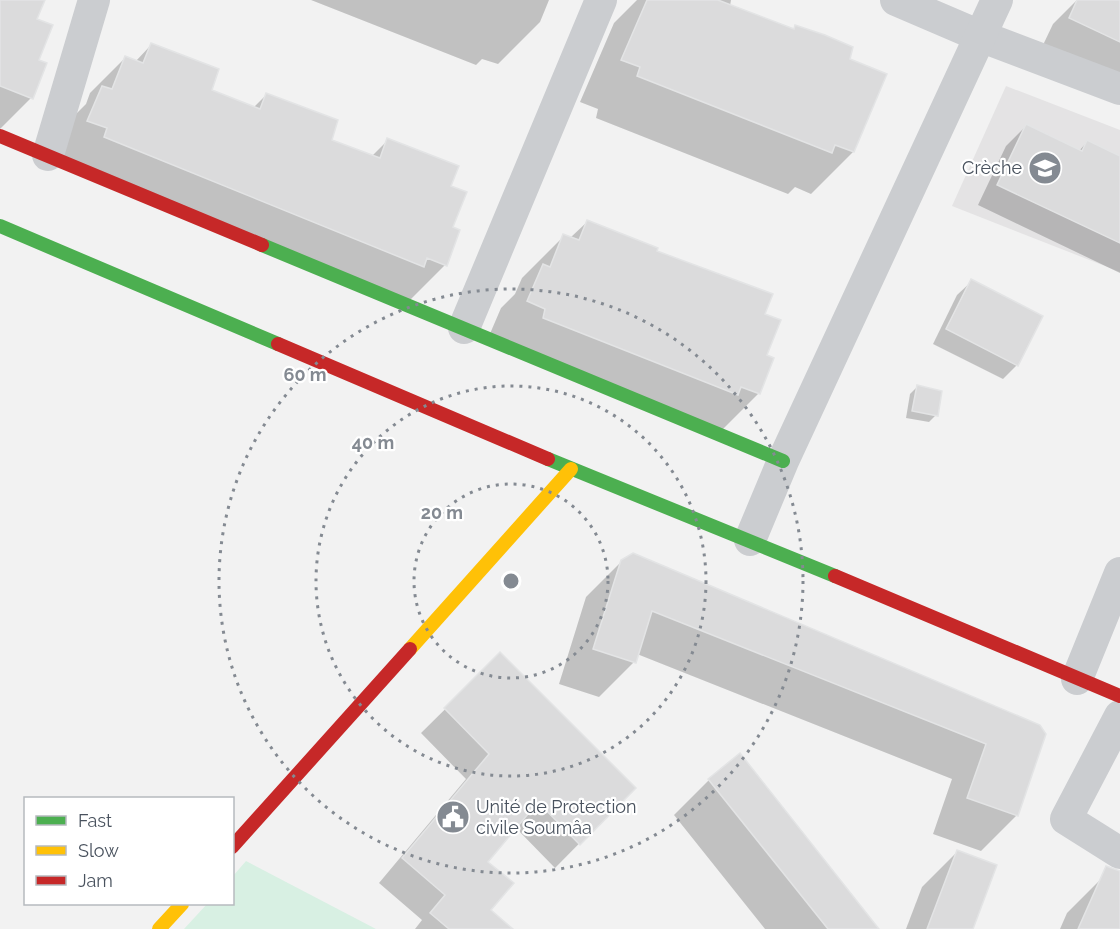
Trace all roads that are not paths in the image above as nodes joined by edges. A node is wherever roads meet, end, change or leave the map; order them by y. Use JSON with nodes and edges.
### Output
{"nodes":[{"id":1,"x":94,"y":0,"type":"edge"},
{"id":2,"x":601,"y":0,"type":"edge"},
{"id":3,"x":896,"y":0,"type":"edge"},
{"id":4,"x":998,"y":0,"type":"edge"},
{"id":5,"x":980,"y":36,"type":"junction"},
{"id":6,"x":1120,"y":89,"type":"edge"},
{"id":7,"x":0,"y":136,"type":"edge"},
{"id":8,"x":48,"y":155,"type":"junction"},
{"id":9,"x":0,"y":226,"type":"edge"},
{"id":10,"x":464,"y":328,"type":"junction"},
{"id":11,"x":783,"y":461,"type":"junction"},
{"id":12,"x":571,"y":469,"type":"junction"},
{"id":13,"x":750,"y":540,"type":"junction"},
{"id":14,"x":1120,"y":573,"type":"edge"},
{"id":15,"x":1077,"y":679,"type":"junction"},
{"id":16,"x":1120,"y":696,"type":"edge"},
{"id":17,"x":1120,"y":716,"type":"edge"},
{"id":18,"x":234,"y":845,"type":"edge"},
{"id":19,"x":1120,"y":853,"type":"edge"},
{"id":20,"x":180,"y":905,"type":"edge"},
{"id":21,"x":159,"y":929,"type":"edge"}],
"edges":[{"from":1,"to":8,"type":"street"},
{"from":2,"to":10,"type":"street"},
{"from":3,"to":5,"type":"street"},
{"from":4,"to":5,"type":"street"},
{"from":5,"to":6,"type":"street"},
{"from":5,"to":11,"type":"street"},
{"from":7,"to":8,"type":"main road"},
{"from":8,"to":10,"type":"main road"},
{"from":9,"to":12,"type":"main road"},
{"from":10,"to":11,"type":"main road"},
{"from":11,"to":13,"type":"street"},
{"from":12,"to":13,"type":"main road"},
{"from":12,"to":18,"type":"main road"},
{"from":13,"to":15,"type":"main road"},
{"from":14,"to":15,"type":"street"},
{"from":15,"to":16,"type":"main road"},
{"from":17,"to":19,"type":"street"},
{"from":20,"to":21,"type":"main road"}]}
